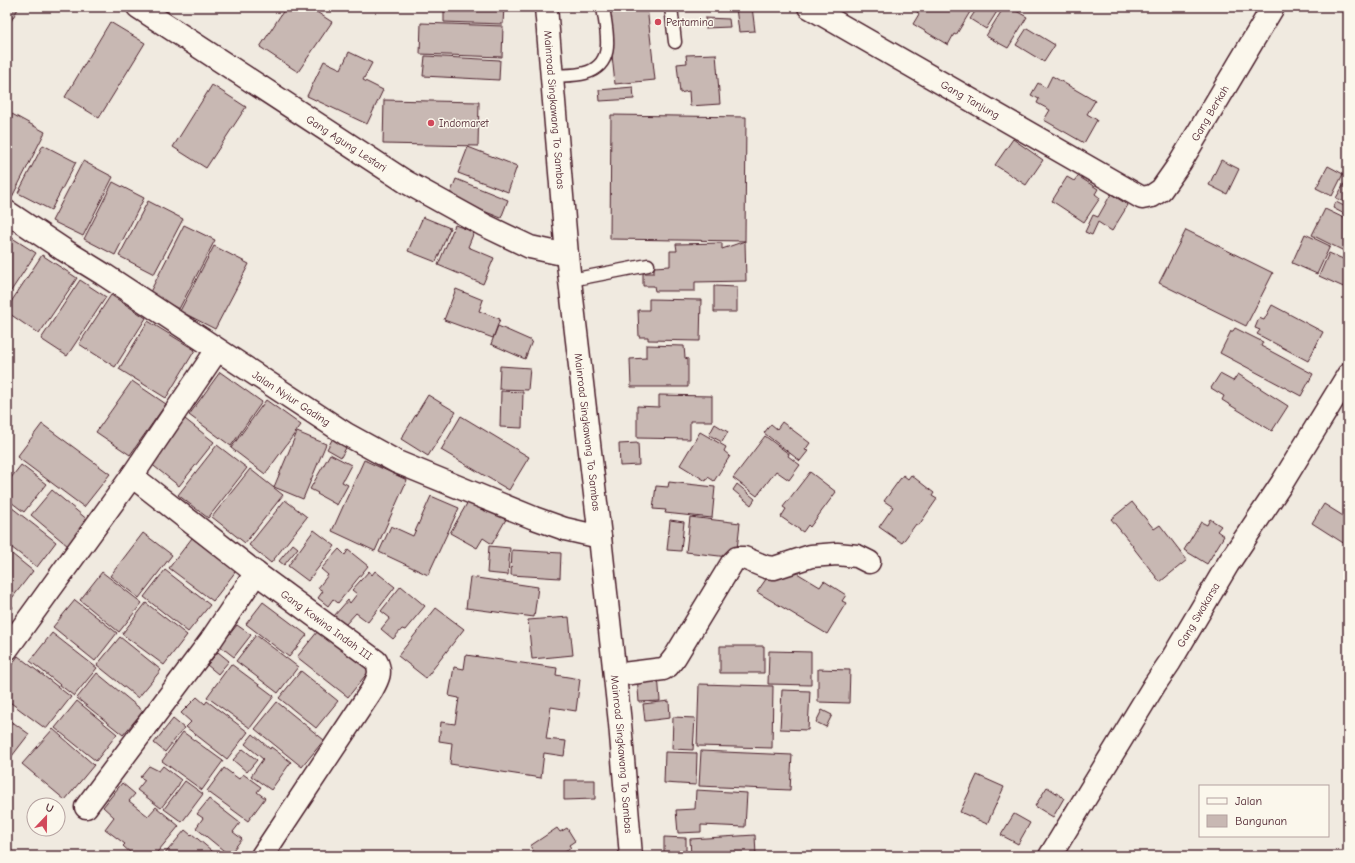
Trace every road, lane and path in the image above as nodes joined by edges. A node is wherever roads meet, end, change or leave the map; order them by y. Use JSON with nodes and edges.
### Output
{"nodes":[{"id":1,"x":138,"y":7,"type":"edge"},
{"id":2,"x":546,"y":7,"type":"edge"},
{"id":3,"x":603,"y":7,"type":"edge"},
{"id":4,"x":671,"y":7,"type":"edge"},
{"id":5,"x":809,"y":7,"type":"edge"},
{"id":6,"x":1273,"y":7,"type":"edge"},
{"id":7,"x":675,"y":42,"type":"dead end"},
{"id":8,"x":552,"y":76,"type":"junction"},
{"id":9,"x":1132,"y":193,"type":"joint"},
{"id":10,"x":7,"y":212,"type":"edge"},
{"id":11,"x":567,"y":255,"type":"junction"},
{"id":12,"x":648,"y":265,"type":"dead end"},
{"id":13,"x":571,"y":280,"type":"junction"},
{"id":14,"x":217,"y":350,"type":"junction"},
{"id":15,"x":1348,"y":375,"type":"edge"},
{"id":16,"x":132,"y":476,"type":"junction"},
{"id":17,"x":600,"y":537,"type":"junction"},
{"id":18,"x":869,"y":562,"type":"dead end"},
{"id":19,"x":256,"y":573,"type":"junction"},
{"id":20,"x":7,"y":649,"type":"edge"},
{"id":21,"x":622,"y":674,"type":"junction"},
{"id":22,"x":86,"y":807,"type":"dead end"},
{"id":23,"x":262,"y":856,"type":"edge"},
{"id":24,"x":631,"y":856,"type":"edge"},
{"id":25,"x":1050,"y":856,"type":"edge"}],
"edges":[{"from":1,"to":11,"type":"street","name":"Gang Agung Lestari"},
{"from":2,"to":8,"type":"street","name":"Mainroad Singkawang To Sambas"},
{"from":3,"to":8,"type":"lane"},
{"from":4,"to":7,"type":"lane"},
{"from":5,"to":9,"type":"street","name":"Gang Tanjung"},
{"from":6,"to":9,"type":"street","name":"Gang Berkah"},
{"from":8,"to":11,"type":"street","name":"Mainroad Singkawang To Sambas"},
{"from":10,"to":14,"type":"street","name":"Jalan Nyiur Gading"},
{"from":11,"to":13,"type":"street","name":"Mainroad Singkawang To Sambas"},
{"from":12,"to":13,"type":"lane"},
{"from":13,"to":17,"type":"street","name":"Mainroad Singkawang To Sambas"},
{"from":14,"to":16,"type":"street"},
{"from":14,"to":17,"type":"street","name":"Jalan Nyiur Gading"},
{"from":15,"to":25,"type":"street","name":"Gang Swakarsa"},
{"from":16,"to":19,"type":"street","name":"Gang Kowina Indah III"},
{"from":16,"to":20,"type":"street"},
{"from":17,"to":21,"type":"street","name":"Mainroad Singkawang To Sambas"},
{"from":18,"to":21,"type":"street"},
{"from":19,"to":22,"type":"street"},
{"from":19,"to":23,"type":"street","name":"Gang Kowina Indah III"},
{"from":21,"to":24,"type":"street","name":"Mainroad Singkawang To Sambas"}]}
